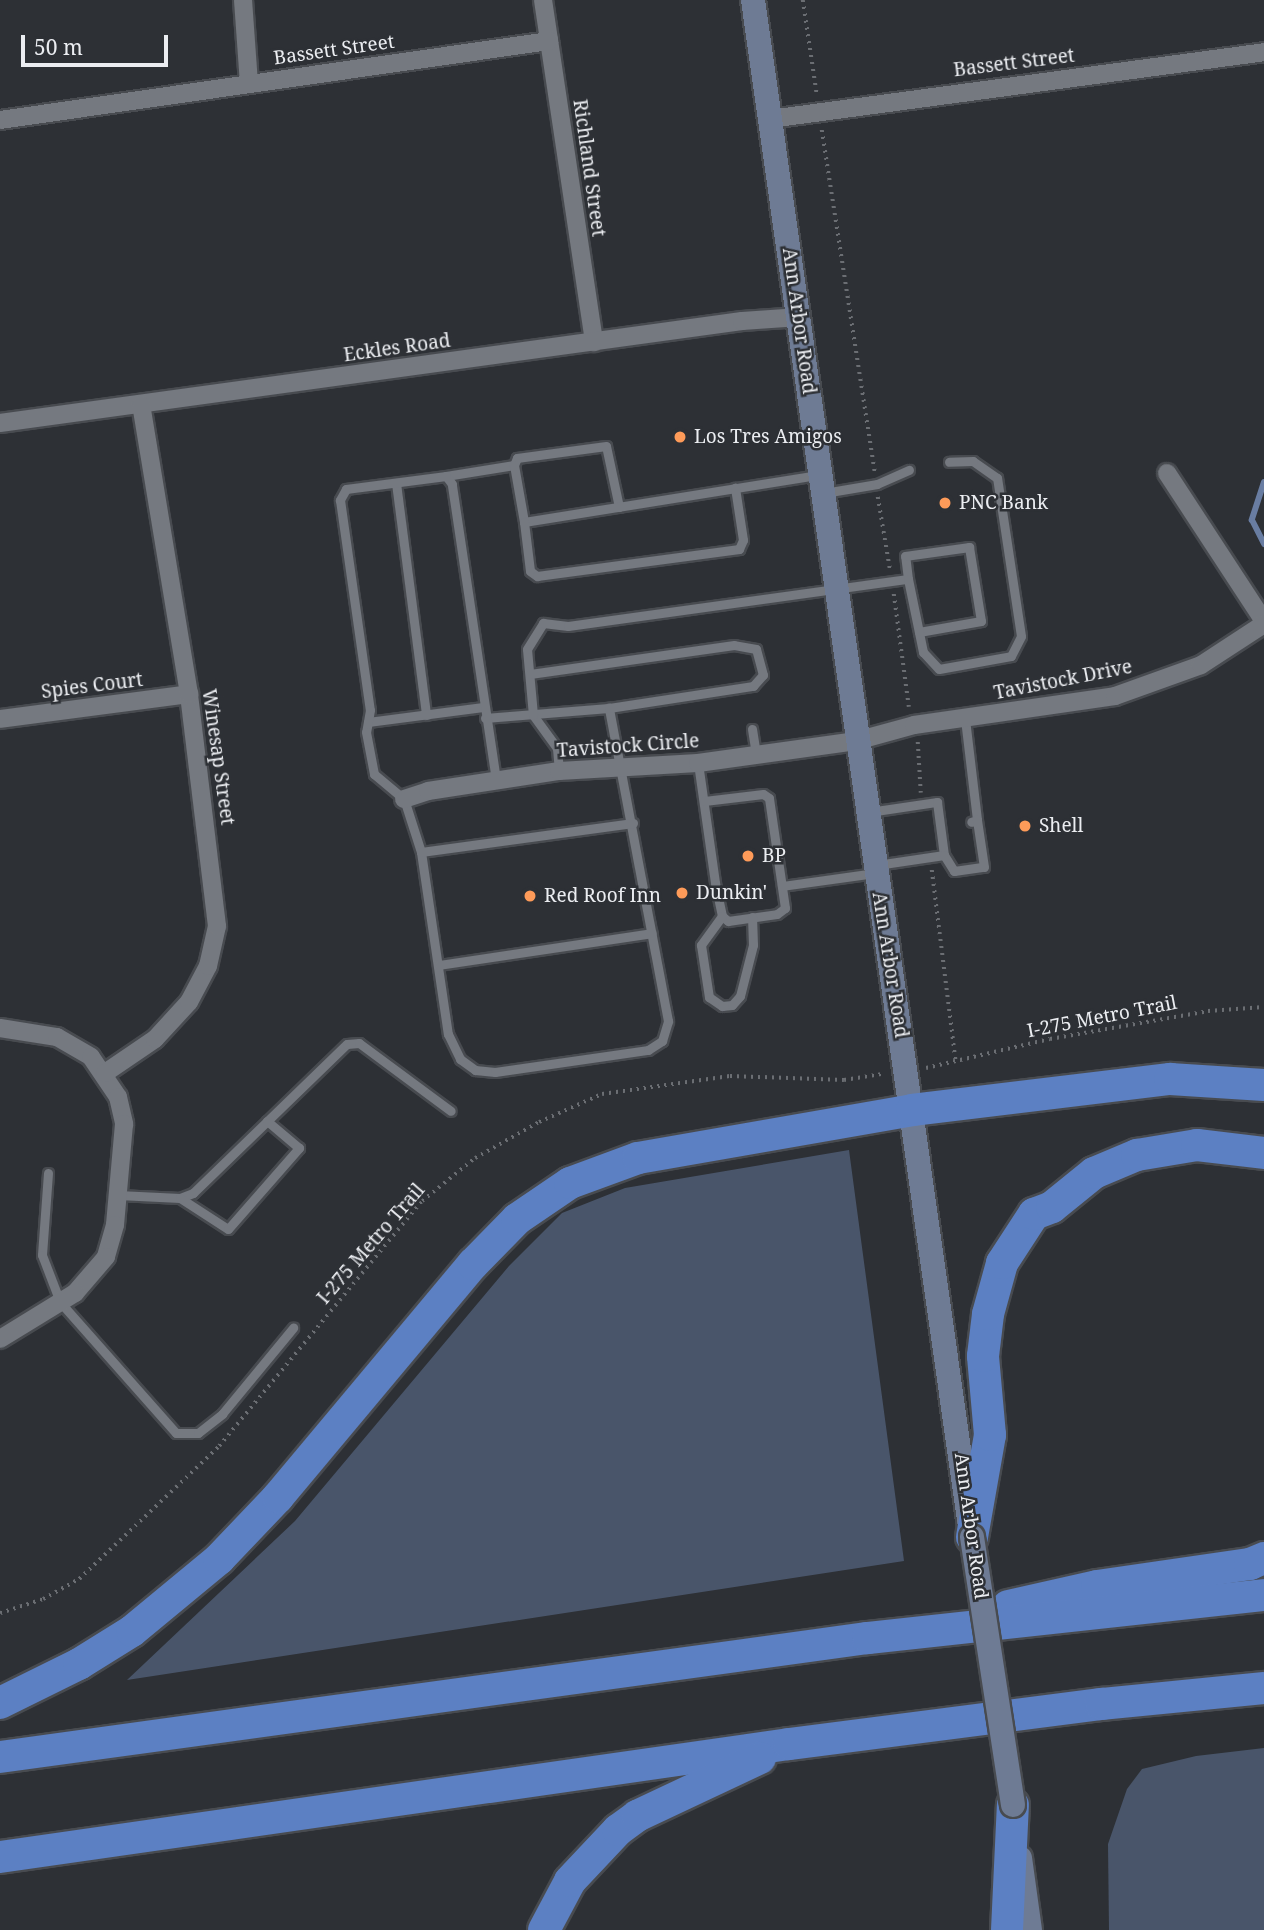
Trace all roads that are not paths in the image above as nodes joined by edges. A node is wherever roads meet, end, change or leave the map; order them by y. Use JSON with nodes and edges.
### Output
{"nodes":[{"id":1,"x":243,"y":0,"type":"edge"},
{"id":2,"x":543,"y":0,"type":"edge"},
{"id":3,"x":753,"y":0,"type":"edge"},
{"id":4,"x":550,"y":41,"type":"junction"},
{"id":5,"x":1264,"y":52,"type":"edge"},
{"id":6,"x":249,"y":83,"type":"junction"},
{"id":7,"x":770,"y":119,"type":"junction"},
{"id":8,"x":0,"y":120,"type":"edge"},
{"id":9,"x":800,"y":317,"type":"junction"},
{"id":10,"x":594,"y":341,"type":"junction"},
{"id":11,"x":141,"y":405,"type":"junction"},
{"id":12,"x":0,"y":423,"type":"edge"},
{"id":13,"x":949,"y":462,"type":"dead end"},
{"id":14,"x":514,"y":465,"type":"junction"},
{"id":15,"x":909,"y":470,"type":"dead end"},
{"id":16,"x":1167,"y":473,"type":"dead end"},
{"id":17,"x":446,"y":476,"type":"junction"},
{"id":18,"x":396,"y":483,"type":"junction"},
{"id":19,"x":821,"y":484,"type":"junction"},
{"id":20,"x":735,"y":488,"type":"junction"},
{"id":21,"x":619,"y":507,"type":"junction"},
{"id":22,"x":524,"y":522,"type":"junction"},
{"id":23,"x":908,"y":579,"type":"junction"},
{"id":24,"x":835,"y":588,"type":"junction"},
{"id":25,"x":1264,"y":623,"type":"edge"},
{"id":26,"x":919,"y":632,"type":"junction"},
{"id":27,"x":530,"y":674,"type":"junction"},
{"id":28,"x":189,"y":694,"type":"junction"},
{"id":29,"x":483,"y":707,"type":"junction"},
{"id":30,"x":609,"y":708,"type":"junction"},
{"id":31,"x":426,"y":715,"type":"junction"},
{"id":32,"x":533,"y":715,"type":"junction"},
{"id":33,"x":485,"y":718,"type":"junction"},
{"id":34,"x":0,"y":719,"type":"edge"},
{"id":35,"x":965,"y":719,"type":"junction"},
{"id":36,"x":368,"y":722,"type":"junction"},
{"id":37,"x":752,"y":729,"type":"dead end"},
{"id":38,"x":856,"y":741,"type":"junction"},
{"id":39,"x":756,"y":755,"type":"junction"},
{"id":40,"x":698,"y":763,"type":"junction"},
{"id":41,"x":621,"y":768,"type":"junction"},
{"id":42,"x":559,"y":771,"type":"junction"},
{"id":43,"x":496,"y":780,"type":"junction"},
{"id":44,"x":404,"y":799,"type":"junction"},
{"id":45,"x":704,"y":802,"type":"junction"},
{"id":46,"x":867,"y":813,"type":"junction"},
{"id":47,"x":633,"y":823,"type":"junction"},
{"id":48,"x":421,"y":852,"type":"junction"},
{"id":49,"x":944,"y":855,"type":"junction"},
{"id":50,"x":876,"y":869,"type":"junction"},
{"id":51,"x":782,"y":886,"type":"junction"},
{"id":52,"x":722,"y":916,"type":"junction"},
{"id":53,"x":752,"y":917,"type":"junction"},
{"id":54,"x":652,"y":933,"type":"junction"},
{"id":55,"x":439,"y":965,"type":"junction"},
{"id":56,"x":0,"y":1028,"type":"edge"},
{"id":57,"x":105,"y":1073,"type":"junction"},
{"id":58,"x":1264,"y":1085,"type":"edge"},
{"id":59,"x":912,"y":1110,"type":"junction"},
{"id":60,"x":451,"y":1111,"type":"dead end"},
{"id":61,"x":267,"y":1121,"type":"junction"},
{"id":62,"x":1264,"y":1153,"type":"edge"},
{"id":63,"x":48,"y":1173,"type":"dead end"},
{"id":64,"x":118,"y":1195,"type":"junction"},
{"id":65,"x":180,"y":1198,"type":"junction"},
{"id":66,"x":60,"y":1302,"type":"junction"},
{"id":67,"x":293,"y":1328,"type":"dead end"},
{"id":68,"x":0,"y":1339,"type":"edge"},
{"id":69,"x":972,"y":1536,"type":"junction"},
{"id":70,"x":1264,"y":1558,"type":"edge"},
{"id":71,"x":1264,"y":1595,"type":"edge"},
{"id":72,"x":868,"y":1638,"type":"junction"},
{"id":73,"x":1264,"y":1688,"type":"edge"},
{"id":74,"x":0,"y":1703,"type":"edge"},
{"id":75,"x":789,"y":1744,"type":"junction"},
{"id":76,"x":0,"y":1757,"type":"edge"},
{"id":77,"x":1013,"y":1805,"type":"junction"},
{"id":78,"x":0,"y":1857,"type":"edge"},
{"id":79,"x":544,"y":1930,"type":"edge"},
{"id":80,"x":1006,"y":1930,"type":"edge"},
{"id":81,"x":1030,"y":1930,"type":"edge"}],
"edges":[{"from":1,"to":6,"type":"street"},
{"from":2,"to":4,"type":"street","name":"Richland Street"},
{"from":3,"to":7,"type":"main road","name":"Ann Arbor Road"},
{"from":4,"to":6,"type":"street","name":"Bassett Street"},
{"from":4,"to":10,"type":"street","name":"Richland Street"},
{"from":5,"to":7,"type":"street","name":"Bassett Street"},
{"from":6,"to":8,"type":"street","name":"Bassett Street"},
{"from":7,"to":9,"type":"main road","name":"Ann Arbor Road"},
{"from":9,"to":10,"type":"street","name":"Eckles Road"},
{"from":9,"to":19,"type":"main road","name":"Ann Arbor Road"},
{"from":10,"to":11,"type":"street","name":"Eckles Road"},
{"from":11,"to":12,"type":"street","name":"Eckles Road"},
{"from":11,"to":28,"type":"street","name":"Winesap Street"},
{"from":13,"to":26,"type":"lane"},
{"from":14,"to":17,"type":"lane"},
{"from":14,"to":21,"type":"lane"},
{"from":14,"to":22,"type":"lane"},
{"from":15,"to":19,"type":"lane"},
{"from":16,"to":25,"type":"street"},
{"from":17,"to":18,"type":"lane"},
{"from":17,"to":29,"type":"lane"},
{"from":18,"to":31,"type":"lane"},
{"from":18,"to":36,"type":"lane"},
{"from":19,"to":20,"type":"lane"},
{"from":19,"to":24,"type":"main road","name":"Ann Arbor Road"},
{"from":20,"to":21,"type":"lane"},
{"from":20,"to":22,"type":"lane"},
{"from":21,"to":22,"type":"lane"},
{"from":23,"to":24,"type":"lane"},
{"from":23,"to":26,"type":"lane"},
{"from":23,"to":26,"type":"lane"},
{"from":24,"to":27,"type":"lane"},
{"from":24,"to":38,"type":"main road","name":"Ann Arbor Road"},
{"from":25,"to":35,"type":"street","name":"Tavistock Drive"},
{"from":27,"to":30,"type":"lane"},
{"from":27,"to":32,"type":"lane"},
{"from":28,"to":34,"type":"street","name":"Spies Court"},
{"from":28,"to":57,"type":"street","name":"Winesap Street"},
{"from":29,"to":31,"type":"lane"},
{"from":29,"to":33,"type":"lane"},
{"from":30,"to":32,"type":"lane"},
{"from":30,"to":41,"type":"lane"},
{"from":31,"to":36,"type":"lane"},
{"from":32,"to":33,"type":"lane"},
{"from":32,"to":42,"type":"lane"},
{"from":33,"to":43,"type":"lane"},
{"from":35,"to":38,"type":"street","name":"Tavistock Drive"},
{"from":35,"to":49,"type":"lane"},
{"from":36,"to":44,"type":"lane"},
{"from":37,"to":39,"type":"lane"},
{"from":38,"to":39,"type":"street","name":"Tavistock Circle"},
{"from":38,"to":46,"type":"main road","name":"Ann Arbor Road"},
{"from":39,"to":40,"type":"street","name":"Tavistock Circle"},
{"from":40,"to":41,"type":"street","name":"Tavistock Circle"},
{"from":40,"to":45,"type":"lane"},
{"from":41,"to":42,"type":"street","name":"Tavistock Circle"},
{"from":41,"to":47,"type":"lane"},
{"from":42,"to":43,"type":"street","name":"Tavistock Circle"},
{"from":43,"to":44,"type":"street","name":"Tavistock Circle"},
{"from":44,"to":48,"type":"lane"},
{"from":45,"to":51,"type":"lane"},
{"from":45,"to":52,"type":"lane"},
{"from":46,"to":49,"type":"lane"},
{"from":46,"to":50,"type":"main road","name":"Ann Arbor Road"},
{"from":47,"to":48,"type":"lane"},
{"from":47,"to":54,"type":"lane"},
{"from":48,"to":55,"type":"lane"},
{"from":49,"to":50,"type":"lane"},
{"from":50,"to":51,"type":"lane"},
{"from":50,"to":59,"type":"main road","name":"Ann Arbor Road"},
{"from":51,"to":53,"type":"lane"},
{"from":52,"to":53,"type":"lane"},
{"from":52,"to":53,"type":"lane"},
{"from":54,"to":55,"type":"lane"},
{"from":54,"to":55,"type":"lane"},
{"from":56,"to":57,"type":"street"},
{"from":57,"to":64,"type":"street"},
{"from":58,"to":59,"type":"highway"},
{"from":59,"to":69,"type":"main road","name":"Ann Arbor Road"},
{"from":59,"to":74,"type":"highway"},
{"from":60,"to":61,"type":"lane"},
{"from":61,"to":65,"type":"lane"},
{"from":61,"to":65,"type":"lane"},
{"from":62,"to":69,"type":"highway"},
{"from":63,"to":66,"type":"lane"},
{"from":64,"to":65,"type":"lane"},
{"from":64,"to":66,"type":"street"},
{"from":66,"to":67,"type":"lane"},
{"from":66,"to":68,"type":"street"},
{"from":69,"to":77,"type":"main road","name":"Ann Arbor Road","bridge":true},
{"from":70,"to":72,"type":"highway"},
{"from":71,"to":72,"type":"highway"},
{"from":72,"to":76,"type":"highway"},
{"from":73,"to":75,"type":"highway"},
{"from":75,"to":78,"type":"highway"},
{"from":75,"to":79,"type":"highway"},
{"from":77,"to":80,"type":"highway"},
{"from":77,"to":81,"type":"main road","name":"Ann Arbor Road"}]}
